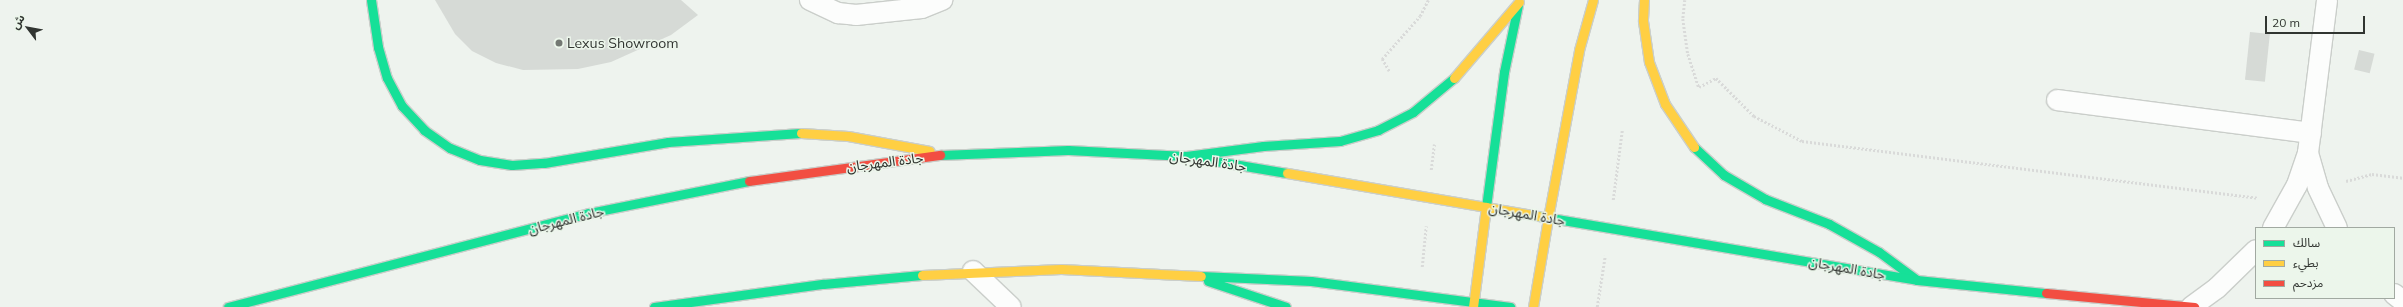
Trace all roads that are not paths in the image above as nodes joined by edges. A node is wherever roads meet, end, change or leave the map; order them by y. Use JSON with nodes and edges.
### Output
{"nodes":[{"id":1,"x":371,"y":0,"type":"edge"},
{"id":2,"x":810,"y":0,"type":"edge"},
{"id":3,"x":942,"y":0,"type":"edge"},
{"id":4,"x":1593,"y":0,"type":"edge"},
{"id":5,"x":1644,"y":0,"type":"edge"},
{"id":6,"x":2327,"y":0,"type":"edge"},
{"id":7,"x":1519,"y":1,"type":"edge"},
{"id":8,"x":2057,"y":100,"type":"dead end"},
{"id":9,"x":2311,"y":133,"type":"junction"},
{"id":10,"x":2308,"y":153,"type":"junction"},
{"id":11,"x":945,"y":154,"type":"junction"},
{"id":12,"x":1186,"y":156,"type":"junction"},
{"id":13,"x":1486,"y":207,"type":"junction"},
{"id":14,"x":1548,"y":218,"type":"junction"},
{"id":15,"x":2274,"y":227,"type":"edge"},
{"id":16,"x":2337,"y":227,"type":"edge"},
{"id":17,"x":2255,"y":251,"type":"edge"},
{"id":18,"x":973,"y":271,"type":"junction"},
{"id":19,"x":1191,"y":273,"type":"junction"},
{"id":20,"x":1918,"y":280,"type":"junction"},
{"id":21,"x":2395,"y":295,"type":"edge"},
{"id":22,"x":2403,"y":301,"type":"edge"},
{"id":23,"x":1474,"y":304,"type":"edge"},
{"id":24,"x":228,"y":307,"type":"edge"},
{"id":25,"x":654,"y":307,"type":"edge"},
{"id":26,"x":1011,"y":307,"type":"edge"},
{"id":27,"x":1286,"y":307,"type":"edge"},
{"id":28,"x":1510,"y":307,"type":"edge"},
{"id":29,"x":1533,"y":307,"type":"edge"},
{"id":30,"x":2191,"y":307,"type":"edge"},
{"id":31,"x":2194,"y":307,"type":"edge"}],
"edges":[{"from":1,"to":11,"type":"main road"},
{"from":2,"to":3,"type":"lane"},
{"from":4,"to":14,"type":"main road"},
{"from":5,"to":20,"type":"main road"},
{"from":6,"to":9,"type":"lane"},
{"from":7,"to":12,"type":"main road"},
{"from":7,"to":13,"type":"main road"},
{"from":8,"to":9,"type":"lane"},
{"from":9,"to":10,"type":"lane"},
{"from":10,"to":15,"type":"lane"},
{"from":10,"to":16,"type":"lane"},
{"from":11,"to":12,"type":"main road","name":"جادة المهرجان"},
{"from":11,"to":24,"type":"main road","name":"جادة المهرجان"},
{"from":12,"to":13,"type":"main road","name":"جادة المهرجان"},
{"from":13,"to":14,"type":"main road","name":"جادة المهرجان"},
{"from":13,"to":23,"type":"main road"},
{"from":14,"to":20,"type":"main road","name":"جادة المهرجان"},
{"from":14,"to":29,"type":"main road"},
{"from":17,"to":30,"type":"lane"},
{"from":18,"to":19,"type":"main road"},
{"from":18,"to":25,"type":"main road"},
{"from":18,"to":26,"type":"lane"},
{"from":19,"to":23,"type":"main road"},
{"from":19,"to":27,"type":"main road"},
{"from":20,"to":30,"type":"main road","name":"جادة المهرجان"},
{"from":21,"to":22,"type":"lane"},
{"from":23,"to":28,"type":"main road"},
{"from":30,"to":31,"type":"main road","name":"جادة المهرجان"}]}
